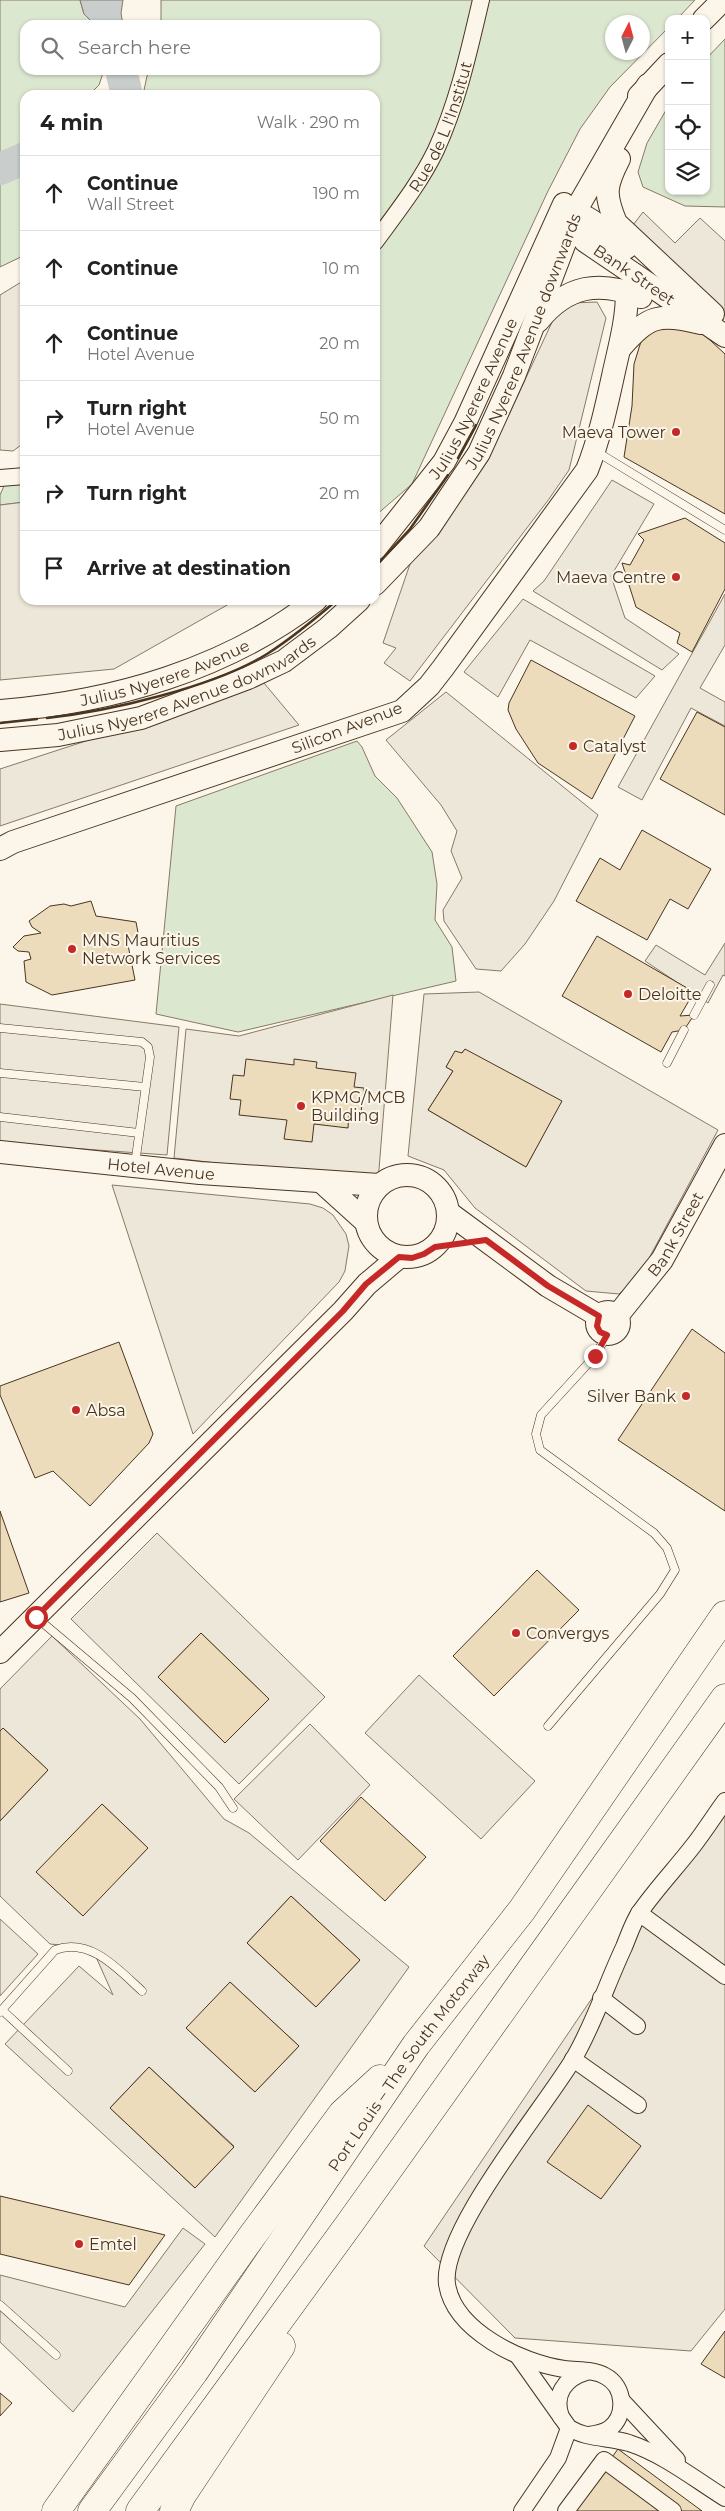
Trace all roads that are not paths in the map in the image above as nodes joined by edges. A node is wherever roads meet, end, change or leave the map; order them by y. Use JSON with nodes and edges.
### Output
{"nodes":[{"id":1,"x":481,"y":0,"type":"edge"},
{"id":2,"x":723,"y":0,"type":"edge"},
{"id":3,"x":708,"y":15,"type":"edge"},
{"id":4,"x":665,"y":68,"type":"edge"},
{"id":5,"x":648,"y":84,"type":"junction"},
{"id":6,"x":569,"y":193,"type":"junction"},
{"id":7,"x":556,"y":224,"type":"junction"},
{"id":8,"x":380,"y":235,"type":"edge"},
{"id":9,"x":627,"y":292,"type":"junction"},
{"id":10,"x":719,"y":325,"type":"edge"},
{"id":11,"x":530,"y":330,"type":"junction"},
{"id":12,"x":619,"y":348,"type":"junction"},
{"id":13,"x":595,"y":451,"type":"junction"},
{"id":14,"x":20,"y":476,"type":"edge"},
{"id":15,"x":0,"y":478,"type":"edge"},
{"id":16,"x":725,"y":530,"type":"edge"},
{"id":17,"x":380,"y":543,"type":"edge"},
{"id":18,"x":380,"y":579,"type":"edge"},
{"id":19,"x":309,"y":605,"type":"edge"},
{"id":20,"x":353,"y":605,"type":"edge"},
{"id":21,"x":0,"y":711,"type":"edge"},
{"id":22,"x":0,"y":740,"type":"edge"},
{"id":23,"x":0,"y":849,"type":"edge"},
{"id":24,"x":710,"y":985,"type":"dead end"},
{"id":25,"x":694,"y":1014,"type":"dead end"},
{"id":26,"x":0,"y":1028,"type":"edge"},
{"id":27,"x":684,"y":1030,"type":"dead end"},
{"id":28,"x":667,"y":1064,"type":"dead end"},
{"id":29,"x":0,"y":1073,"type":"edge"},
{"id":30,"x":145,"y":1088,"type":"junction"},
{"id":31,"x":0,"y":1117,"type":"edge"},
{"id":32,"x":139,"y":1134,"type":"junction"},
{"id":33,"x":725,"y":1145,"type":"edge"},
{"id":34,"x":0,"y":1152,"type":"edge"},
{"id":35,"x":135,"y":1166,"type":"junction"},
{"id":36,"x":323,"y":1183,"type":"junction"},
{"id":37,"x":379,"y":1185,"type":"junction"},
{"id":38,"x":449,"y":1213,"type":"junction"},
{"id":39,"x":366,"y":1221,"type":"junction"},
{"id":40,"x":486,"y":1240,"type":"junction"},
{"id":41,"x":377,"y":1245,"type":"junction"},
{"id":42,"x":435,"y":1247,"type":"junction"},
{"id":43,"x":399,"y":1257,"type":"junction"},
{"id":44,"x":366,"y":1284,"type":"junction"},
{"id":45,"x":607,"y":1322,"type":"junction"},
{"id":46,"x":725,"y":1615,"type":"edge"},
{"id":47,"x":36,"y":1617,"type":"junction"},
{"id":48,"x":0,"y":1652,"type":"edge"},
{"id":49,"x":725,"y":1698,"type":"edge"},
{"id":50,"x":548,"y":1726,"type":"dead end"},
{"id":51,"x":725,"y":1802,"type":"edge"},
{"id":52,"x":233,"y":1808,"type":"dead end"},
{"id":53,"x":639,"y":1913,"type":"junction"},
{"id":54,"x":725,"y":1976,"type":"edge"},
{"id":55,"x":142,"y":1991,"type":"dead end"},
{"id":56,"x":601,"y":1998,"type":"junction"},
{"id":57,"x":1,"y":2011,"type":"edge"},
{"id":58,"x":637,"y":2026,"type":"dead end"},
{"id":59,"x":416,"y":2045,"type":"junction"},
{"id":60,"x":573,"y":2058,"type":"junction"},
{"id":61,"x":68,"y":2071,"type":"dead end"},
{"id":62,"x":638,"y":2105,"type":"dead end"},
{"id":63,"x":350,"y":2223,"type":"junction"},
{"id":64,"x":0,"y":2305,"type":"edge"},
{"id":65,"x":56,"y":2355,"type":"dead end"},
{"id":66,"x":518,"y":2356,"type":"junction"},
{"id":67,"x":591,"y":2372,"type":"junction"},
{"id":68,"x":622,"y":2401,"type":"junction"},
{"id":69,"x":566,"y":2424,"type":"junction"},
{"id":70,"x":589,"y":2436,"type":"junction"},
{"id":71,"x":686,"y":2471,"type":"junction"},
{"id":72,"x":725,"y":2498,"type":"edge"},
{"id":73,"x":56,"y":2511,"type":"edge"},
{"id":74,"x":92,"y":2511,"type":"edge"},
{"id":75,"x":140,"y":2511,"type":"edge"},
{"id":76,"x":174,"y":2511,"type":"edge"},
{"id":77,"x":522,"y":2511,"type":"edge"},
{"id":78,"x":566,"y":2511,"type":"edge"},
{"id":79,"x":673,"y":2511,"type":"edge"}],
"edges":[{"from":1,"to":8,"type":"street","name":"Rue de L l'Institut"},
{"from":2,"to":3,"type":"street"},
{"from":4,"to":5,"type":"street","name":"Julius Nyerere Avenue"},
{"from":5,"to":6,"type":"street","name":"Julius Nyerere Avenue"},
{"from":5,"to":10,"type":"street"},
{"from":5,"to":11,"type":"street","name":"Julius Nyerere Avenue downwards"},
{"from":6,"to":7,"type":"street","name":"Julius Nyerere Avenue"},
{"from":6,"to":10,"type":"street","name":"Bank Street"},
{"from":7,"to":10,"type":"street"},
{"from":7,"to":17,"type":"street","name":"Julius Nyerere Avenue"},
{"from":9,"to":10,"type":"street"},
{"from":9,"to":11,"type":"street"},
{"from":9,"to":12,"type":"street","name":"Silicon Avenue"},
{"from":10,"to":12,"type":"street"},
{"from":11,"to":18,"type":"street","name":"Julius Nyerere Avenue downwards"},
{"from":12,"to":13,"type":"street","name":"Silicon Avenue"},
{"from":13,"to":16,"type":"lane"},
{"from":13,"to":23,"type":"street","name":"Silicon Avenue"},
{"from":14,"to":15,"type":"street"},
{"from":19,"to":21,"type":"street","name":"Julius Nyerere Avenue"},
{"from":20,"to":22,"type":"street","name":"Julius Nyerere Avenue downwards"},
{"from":24,"to":25,"type":"lane"},
{"from":26,"to":30,"type":"lane"},
{"from":27,"to":28,"type":"lane"},
{"from":29,"to":30,"type":"lane"},
{"from":30,"to":32,"type":"lane"},
{"from":31,"to":32,"type":"lane"},
{"from":32,"to":35,"type":"lane"},
{"from":33,"to":45,"type":"street","name":"Bank Street"},
{"from":34,"to":35,"type":"street","name":"Hotel Avenue"},
{"from":35,"to":36,"type":"street","name":"Hotel Avenue"},
{"from":36,"to":37,"type":"street","name":"Hotel Avenue"},
{"from":36,"to":39,"type":"street"},
{"from":37,"to":38,"type":"street"},
{"from":37,"to":39,"type":"street"},
{"from":38,"to":40,"type":"street"},
{"from":38,"to":42,"type":"street"},
{"from":39,"to":41,"type":"street"},
{"from":40,"to":42,"type":"street"},
{"from":40,"to":45,"type":"street"},
{"from":41,"to":43,"type":"street"},
{"from":41,"to":44,"type":"street"},
{"from":42,"to":43,"type":"street"},
{"from":43,"to":44,"type":"street"},
{"from":44,"to":47,"type":"street"},
{"from":45,"to":50,"type":"lane"},
{"from":46,"to":59,"type":"highway","name":"Port Louis – The South Motorway"},
{"from":47,"to":48,"type":"street"},
{"from":47,"to":52,"type":"lane"},
{"from":49,"to":63,"type":"highway"},
{"from":51,"to":53,"type":"street"},
{"from":53,"to":54,"type":"street"},
{"from":53,"to":56,"type":"street"},
{"from":55,"to":57,"type":"lane"},
{"from":56,"to":58,"type":"street"},
{"from":56,"to":60,"type":"street"},
{"from":57,"to":61,"type":"lane"},
{"from":59,"to":73,"type":"highway"},
{"from":59,"to":74,"type":"highway","name":"Port Louis – The South Motorway"},
{"from":60,"to":62,"type":"street"},
{"from":60,"to":66,"type":"street"},
{"from":63,"to":75,"type":"highway"},
{"from":63,"to":76,"type":"highway"},
{"from":64,"to":65,"type":"lane"},
{"from":66,"to":67,"type":"street"},
{"from":66,"to":69,"type":"street"},
{"from":67,"to":68,"type":"street"},
{"from":67,"to":69,"type":"street"},
{"from":68,"to":70,"type":"street"},
{"from":68,"to":71,"type":"street"},
{"from":69,"to":70,"type":"street"},
{"from":69,"to":77,"type":"street"},
{"from":70,"to":71,"type":"street"},
{"from":71,"to":72,"type":"street"},
{"from":78,"to":79,"type":"street"}]}
